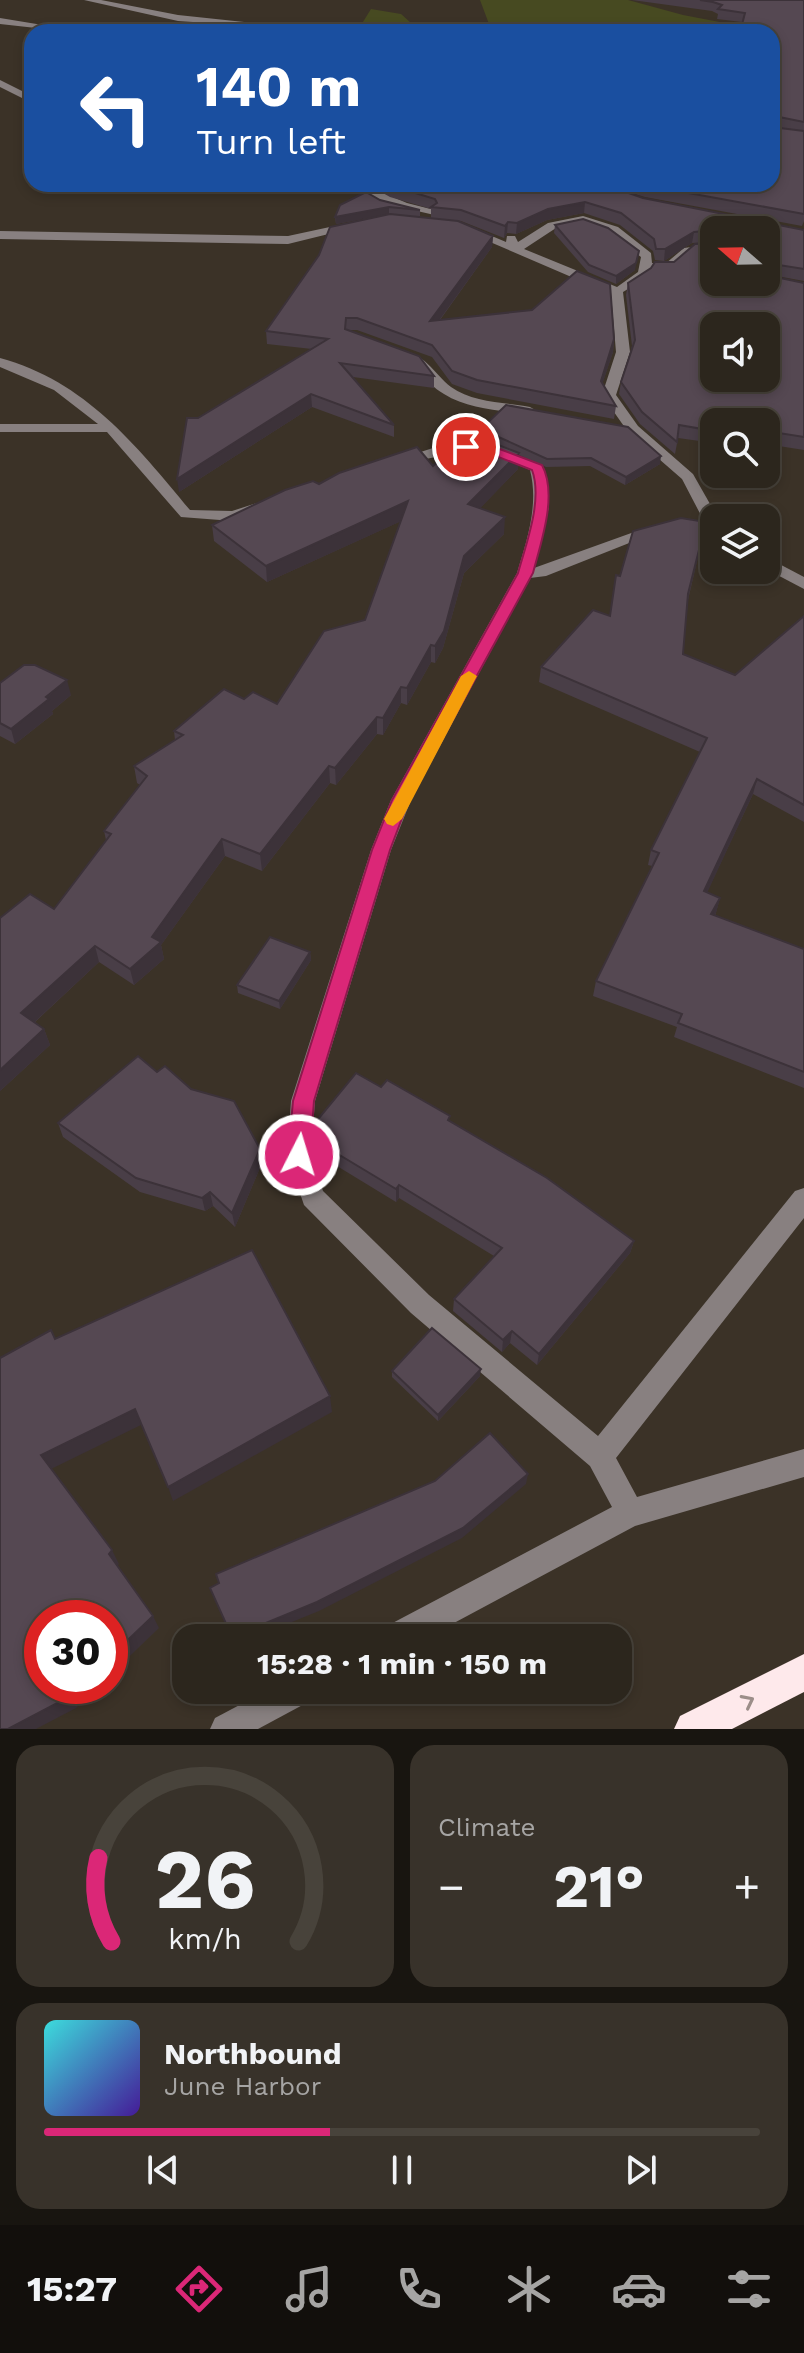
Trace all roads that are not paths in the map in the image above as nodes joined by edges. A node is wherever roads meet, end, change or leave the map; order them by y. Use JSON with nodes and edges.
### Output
{"nodes":[{"id":1,"x":88,"y":0,"type":"edge"},
{"id":2,"x":0,"y":21,"type":"edge"},
{"id":3,"x":277,"y":24,"type":"edge"},
{"id":4,"x":24,"y":25,"type":"edge"},
{"id":5,"x":0,"y":83,"type":"edge"},
{"id":6,"x":24,"y":96,"type":"edge"},
{"id":7,"x":368,"y":192,"type":"edge"},
{"id":8,"x":404,"y":221,"type":"edge"},
{"id":9,"x":374,"y":222,"type":"edge"},
{"id":10,"x":0,"y":235,"type":"edge"},
{"id":11,"x":700,"y":247,"type":"edge"},
{"id":12,"x":516,"y":249,"type":"junction"},
{"id":13,"x":645,"y":266,"type":"junction"},
{"id":14,"x":617,"y":292,"type":"junction"},
{"id":15,"x":381,"y":347,"type":"edge"},
{"id":16,"x":0,"y":362,"type":"edge"},
{"id":17,"x":549,"y":415,"type":"edge"},
{"id":18,"x":608,"y":426,"type":"edge"},
{"id":19,"x":0,"y":428,"type":"edge"},
{"id":20,"x":113,"y":428,"type":"junction"},
{"id":21,"x":633,"y":429,"type":"junction"},
{"id":22,"x":376,"y":469,"type":"edge"},
{"id":23,"x":276,"y":502,"type":"edge"},
{"id":24,"x":703,"y":504,"type":"edge"},
{"id":25,"x":700,"y":523,"type":"edge"},
{"id":26,"x":780,"y":570,"type":"edge"},
{"id":27,"x":525,"y":573,"type":"junction"},
{"id":28,"x":804,"y":584,"type":"edge"},
{"id":29,"x":804,"y":1199,"type":"edge"},
{"id":30,"x":600,"y":1456,"type":"junction"},
{"id":31,"x":804,"y":1463,"type":"edge"},
{"id":32,"x":630,"y":1513,"type":"junction"},
{"id":33,"x":422,"y":1624,"type":"edge"},
{"id":34,"x":804,"y":1672,"type":"edge"},
{"id":35,"x":273,"y":1704,"type":"edge"},
{"id":36,"x":226,"y":1729,"type":"edge"},
{"id":37,"x":693,"y":1729,"type":"edge"}],
"edges":[{"from":1,"to":3,"type":"street"},
{"from":2,"to":4,"type":"street"},
{"from":5,"to":6,"type":"street"},
{"from":7,"to":12,"type":"street"},
{"from":8,"to":12,"type":"street"},
{"from":9,"to":10,"type":"street"},
{"from":11,"to":13,"type":"street"},
{"from":12,"to":13,"type":"street"},
{"from":12,"to":14,"type":"street"},
{"from":13,"to":14,"type":"street"},
{"from":14,"to":21,"type":"street"},
{"from":15,"to":17,"type":"street"},
{"from":16,"to":20,"type":"street"},
{"from":18,"to":21,"type":"street"},
{"from":19,"to":20,"type":"street"},
{"from":20,"to":23,"type":"street"},
{"from":21,"to":24,"type":"street"},
{"from":22,"to":27,"type":"street"},
{"from":25,"to":27,"type":"street"},
{"from":26,"to":28,"type":"street"},
{"from":27,"to":30,"type":"street"},
{"from":29,"to":30,"type":"street"},
{"from":30,"to":32,"type":"street"},
{"from":31,"to":32,"type":"street"},
{"from":32,"to":33,"type":"street"},
{"from":37,"to":34,"type":"highway","one_way":true},
{"from":35,"to":36,"type":"street"}]}
